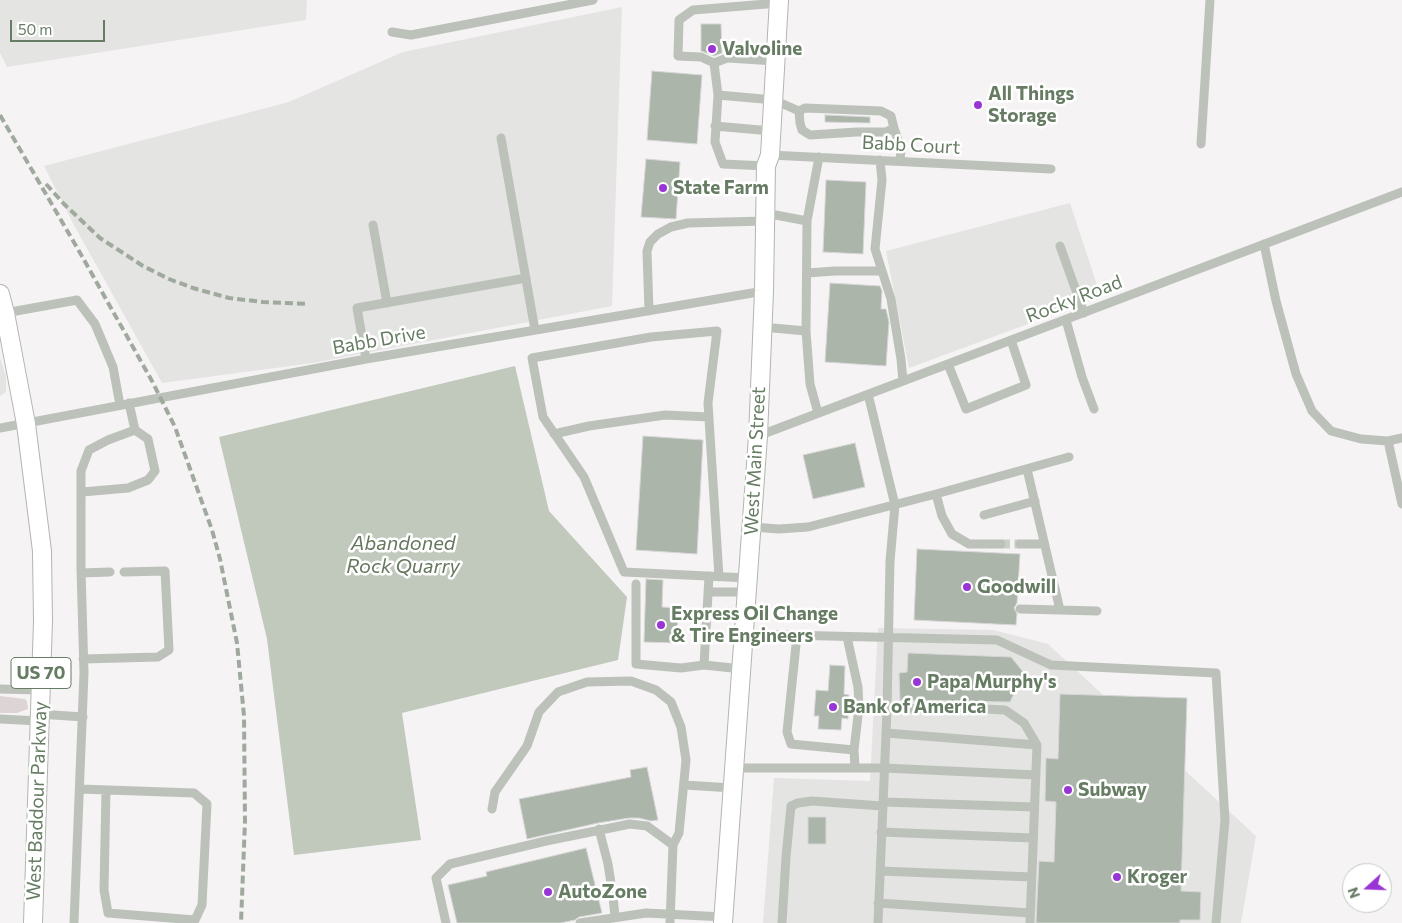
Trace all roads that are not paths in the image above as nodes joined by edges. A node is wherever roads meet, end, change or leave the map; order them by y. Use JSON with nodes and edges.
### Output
{"nodes":[{"id":1,"x":592,"y":0,"type":"edge"},
{"id":2,"x":1210,"y":0,"type":"edge"},
{"id":3,"x":779,"y":1,"type":"edge"},
{"id":4,"x":572,"y":2,"type":"edge"},
{"id":5,"x":392,"y":32,"type":"dead end"},
{"id":6,"x":776,"y":61,"type":"junction"},
{"id":7,"x":714,"y":63,"type":"junction"},
{"id":8,"x":718,"y":95,"type":"junction"},
{"id":9,"x":774,"y":100,"type":"junction"},
{"id":10,"x":799,"y":111,"type":"junction"},
{"id":11,"x":715,"y":126,"type":"junction"},
{"id":12,"x":894,"y":128,"type":"junction"},
{"id":13,"x":771,"y":131,"type":"junction"},
{"id":14,"x":501,"y":138,"type":"dead end"},
{"id":15,"x":1201,"y":144,"type":"dead end"},
{"id":16,"x":819,"y":157,"type":"junction"},
{"id":17,"x":768,"y":160,"type":"junction"},
{"id":18,"x":880,"y":160,"type":"junction"},
{"id":19,"x":900,"y":161,"type":"junction"},
{"id":20,"x":1051,"y":169,"type":"dead end"},
{"id":21,"x":1402,"y":192,"type":"edge"},
{"id":22,"x":765,"y":217,"type":"junction"},
{"id":23,"x":808,"y":221,"type":"junction"},
{"id":24,"x":373,"y":225,"type":"dead end"},
{"id":25,"x":1264,"y":244,"type":"junction"},
{"id":26,"x":1060,"y":246,"type":"dead end"},
{"id":27,"x":881,"y":271,"type":"junction"},
{"id":28,"x":807,"y":273,"type":"junction"},
{"id":29,"x":526,"y":278,"type":"junction"},
{"id":30,"x":764,"y":290,"type":"junction"},
{"id":31,"x":0,"y":294,"type":"edge"},
{"id":32,"x":387,"y":303,"type":"junction"},
{"id":33,"x":649,"y":311,"type":"junction"},
{"id":34,"x":5,"y":313,"type":"junction"},
{"id":35,"x":1084,"y":313,"type":"junction"},
{"id":36,"x":1066,"y":320,"type":"junction"},
{"id":37,"x":762,"y":328,"type":"junction"},
{"id":38,"x":535,"y":330,"type":"junction"},
{"id":39,"x":806,"y":331,"type":"junction"},
{"id":40,"x":1011,"y":340,"type":"junction"},
{"id":41,"x":366,"y":359,"type":"junction"},
{"id":42,"x":948,"y":364,"type":"junction"},
{"id":43,"x":903,"y":381,"type":"junction"},
{"id":44,"x":868,"y":394,"type":"junction"},
{"id":45,"x":125,"y":404,"type":"junction"},
{"id":46,"x":1094,"y":409,"type":"dead end"},
{"id":47,"x":818,"y":413,"type":"junction"},
{"id":48,"x":709,"y":416,"type":"junction"},
{"id":49,"x":26,"y":424,"type":"junction"},
{"id":50,"x":0,"y":428,"type":"edge"},
{"id":51,"x":135,"y":430,"type":"junction"},
{"id":52,"x":554,"y":434,"type":"junction"},
{"id":53,"x":758,"y":436,"type":"junction"},
{"id":54,"x":1402,"y":438,"type":"edge"},
{"id":55,"x":1388,"y":441,"type":"junction"},
{"id":56,"x":1069,"y":457,"type":"dead end"},
{"id":57,"x":1027,"y":469,"type":"junction"},
{"id":58,"x":82,"y":492,"type":"junction"},
{"id":59,"x":936,"y":494,"type":"junction"},
{"id":60,"x":1035,"y":501,"type":"junction"},
{"id":61,"x":1402,"y":504,"type":"edge"},
{"id":62,"x":894,"y":505,"type":"junction"},
{"id":63,"x":984,"y":515,"type":"dead end"},
{"id":64,"x":752,"y":527,"type":"junction"},
{"id":65,"x":1001,"y":544,"type":"tunnel mouth"},
{"id":66,"x":1020,"y":544,"type":"tunnel mouth"},
{"id":67,"x":1044,"y":544,"type":"junction"},
{"id":68,"x":110,"y":572,"type":"dead end"},
{"id":69,"x":124,"y":572,"type":"dead end"},
{"id":70,"x":81,"y":573,"type":"junction"},
{"id":71,"x":709,"y":576,"type":"junction"},
{"id":72,"x":719,"y":576,"type":"junction"},
{"id":73,"x":636,"y":584,"type":"dead end"},
{"id":74,"x":748,"y":585,"type":"junction"},
{"id":75,"x":708,"y":592,"type":"junction"},
{"id":76,"x":1020,"y":609,"type":"dead end"},
{"id":77,"x":1060,"y":610,"type":"junction"},
{"id":78,"x":1098,"y":611,"type":"dead end"},
{"id":79,"x":744,"y":634,"type":"junction"},
{"id":80,"x":797,"y":635,"type":"junction"},
{"id":81,"x":848,"y":637,"type":"junction"},
{"id":82,"x":889,"y":638,"type":"junction"},
{"id":83,"x":83,"y":659,"type":"junction"},
{"id":84,"x":704,"y":665,"type":"junction"},
{"id":85,"x":742,"y":669,"type":"junction"},
{"id":86,"x":0,"y":689,"type":"edge"},
{"id":87,"x":40,"y":690,"type":"junction"},
{"id":88,"x":887,"y":710,"type":"junction"},
{"id":89,"x":39,"y":717,"type":"junction"},
{"id":90,"x":83,"y":717,"type":"junction"},
{"id":91,"x":0,"y":720,"type":"edge"},
{"id":92,"x":886,"y":733,"type":"junction"},
{"id":93,"x":1037,"y":744,"type":"junction"},
{"id":94,"x":854,"y":750,"type":"junction"},
{"id":95,"x":735,"y":768,"type":"junction"},
{"id":96,"x":855,"y":768,"type":"junction"},
{"id":97,"x":884,"y":768,"type":"junction"},
{"id":98,"x":1036,"y":775,"type":"junction"},
{"id":99,"x":684,"y":784,"type":"junction"},
{"id":100,"x":733,"y":788,"type":"junction"},
{"id":101,"x":80,"y":789,"type":"junction"},
{"id":102,"x":106,"y":790,"type":"junction"},
{"id":103,"x":882,"y":804,"type":"junction"},
{"id":104,"x":1034,"y":807,"type":"junction"},
{"id":105,"x":492,"y":809,"type":"dead end"},
{"id":106,"x":599,"y":830,"type":"junction"},
{"id":107,"x":881,"y":832,"type":"junction"},
{"id":108,"x":1033,"y":838,"type":"junction"},
{"id":109,"x":673,"y":845,"type":"junction"},
{"id":110,"x":880,"y":871,"type":"junction"},
{"id":111,"x":1032,"y":877,"type":"junction"},
{"id":112,"x":878,"y":903,"type":"junction"},
{"id":113,"x":1030,"y":913,"type":"junction"},
{"id":114,"x":615,"y":917,"type":"junction"},
{"id":115,"x":670,"y":918,"type":"edge"},
{"id":116,"x":723,"y":920,"type":"edge"},
{"id":117,"x":32,"y":923,"type":"edge"},
{"id":118,"x":74,"y":923,"type":"edge"},
{"id":119,"x":446,"y":923,"type":"edge"},
{"id":120,"x":580,"y":923,"type":"edge"},
{"id":121,"x":782,"y":923,"type":"edge"},
{"id":122,"x":878,"y":923,"type":"edge"},
{"id":123,"x":1030,"y":923,"type":"edge"},
{"id":124,"x":1216,"y":923,"type":"edge"}],
"edges":[{"from":1,"to":4,"type":"street"},
{"from":2,"to":15,"type":"street"},
{"from":3,"to":6,"type":"main road","name":"West Main Street"},
{"from":3,"to":7,"type":"street"},
{"from":4,"to":5,"type":"street"},
{"from":6,"to":7,"type":"street"},
{"from":6,"to":9,"type":"main road","name":"West Main Street"},
{"from":7,"to":8,"type":"street"},
{"from":8,"to":9,"type":"street"},
{"from":8,"to":11,"type":"street"},
{"from":9,"to":10,"type":"street"},
{"from":9,"to":13,"type":"main road","name":"West Main Street"},
{"from":10,"to":12,"type":"street"},
{"from":10,"to":12,"type":"street"},
{"from":11,"to":13,"type":"street"},
{"from":11,"to":17,"type":"street","name":"Babb Court"},
{"from":12,"to":19,"type":"street"},
{"from":13,"to":17,"type":"main road","name":"West Main Street"},
{"from":14,"to":29,"type":"street"},
{"from":16,"to":17,"type":"street","name":"Babb Court"},
{"from":16,"to":18,"type":"street","name":"Babb Court"},
{"from":16,"to":23,"type":"street"},
{"from":17,"to":22,"type":"main road","name":"West Main Street"},
{"from":18,"to":19,"type":"street","name":"Babb Court"},
{"from":18,"to":27,"type":"street"},
{"from":19,"to":20,"type":"street","name":"Babb Court"},
{"from":21,"to":25,"type":"street","name":"Rocky Road"},
{"from":22,"to":23,"type":"street"},
{"from":22,"to":30,"type":"main road","name":"West Main Street"},
{"from":22,"to":33,"type":"street"},
{"from":23,"to":28,"type":"street"},
{"from":24,"to":32,"type":"street"},
{"from":25,"to":35,"type":"street","name":"Rocky Road"},
{"from":25,"to":55,"type":"street"},
{"from":26,"to":35,"type":"street"},
{"from":27,"to":28,"type":"street"},
{"from":27,"to":43,"type":"street"},
{"from":28,"to":39,"type":"street"},
{"from":29,"to":32,"type":"street"},
{"from":29,"to":38,"type":"street"},
{"from":30,"to":33,"type":"street","name":"Babb Drive"},
{"from":30,"to":37,"type":"main road","name":"West Main Street"},
{"from":31,"to":34,"type":"main road","name":"West Baddour Parkway","number":"US 70"},
{"from":32,"to":41,"type":"street"},
{"from":33,"to":38,"type":"street","name":"Babb Drive"},
{"from":34,"to":45,"type":"street"},
{"from":34,"to":49,"type":"main road","name":"West Baddour Parkway","number":"US 70"},
{"from":35,"to":36,"type":"street","name":"Rocky Road"},
{"from":36,"to":40,"type":"street","name":"Rocky Road"},
{"from":36,"to":46,"type":"street"},
{"from":37,"to":39,"type":"street"},
{"from":37,"to":53,"type":"main road","name":"West Main Street"},
{"from":38,"to":41,"type":"street","name":"Babb Drive"},
{"from":39,"to":47,"type":"street"},
{"from":40,"to":42,"type":"street","name":"Rocky Road"},
{"from":40,"to":42,"type":"street"},
{"from":41,"to":45,"type":"street","name":"Babb Drive"},
{"from":42,"to":43,"type":"street","name":"Rocky Road"},
{"from":43,"to":44,"type":"street","name":"Rocky Road"},
{"from":44,"to":47,"type":"street","name":"Rocky Road"},
{"from":44,"to":62,"type":"street"},
{"from":45,"to":49,"type":"street","name":"Babb Drive"},
{"from":45,"to":51,"type":"street"},
{"from":47,"to":53,"type":"street","name":"Rocky Road"},
{"from":48,"to":52,"type":"street"},
{"from":48,"to":52,"type":"street"},
{"from":48,"to":72,"type":"street"},
{"from":49,"to":50,"type":"street","name":"Babb Drive"},
{"from":49,"to":87,"type":"main road","name":"West Baddour Parkway","number":"US 70"},
{"from":51,"to":58,"type":"street"},
{"from":51,"to":58,"type":"street"},
{"from":52,"to":71,"type":"street"},
{"from":53,"to":64,"type":"main road","name":"West Main Street"},
{"from":54,"to":55,"type":"street"},
{"from":55,"to":61,"type":"street"},
{"from":56,"to":57,"type":"street"},
{"from":57,"to":59,"type":"street"},
{"from":57,"to":60,"type":"street"},
{"from":58,"to":70,"type":"street"},
{"from":59,"to":62,"type":"street"},
{"from":59,"to":65,"type":"street"},
{"from":60,"to":63,"type":"street"},
{"from":60,"to":67,"type":"street"},
{"from":62,"to":64,"type":"street"},
{"from":62,"to":82,"type":"street"},
{"from":64,"to":74,"type":"main road","name":"West Main Street"},
{"from":66,"to":67,"type":"street"},
{"from":67,"to":77,"type":"street"},
{"from":68,"to":70,"type":"street"},
{"from":69,"to":83,"type":"street"},
{"from":70,"to":83,"type":"street"},
{"from":71,"to":72,"type":"street"},
{"from":71,"to":75,"type":"street"},
{"from":72,"to":74,"type":"street"},
{"from":73,"to":84,"type":"street"},
{"from":74,"to":75,"type":"street"},
{"from":74,"to":79,"type":"main road","name":"West Main Street"},
{"from":75,"to":84,"type":"street"},
{"from":76,"to":77,"type":"street"},
{"from":77,"to":78,"type":"street"},
{"from":79,"to":80,"type":"street"},
{"from":79,"to":85,"type":"main road","name":"West Main Street"},
{"from":80,"to":81,"type":"street"},
{"from":80,"to":94,"type":"street"},
{"from":81,"to":82,"type":"street"},
{"from":81,"to":94,"type":"street"},
{"from":82,"to":88,"type":"street"},
{"from":82,"to":124,"type":"street"},
{"from":83,"to":90,"type":"street"},
{"from":84,"to":85,"type":"street"},
{"from":85,"to":95,"type":"main road","name":"West Main Street"},
{"from":86,"to":87,"type":"street"},
{"from":87,"to":89,"type":"main road","name":"West Baddour Parkway","number":"US 70"},
{"from":88,"to":92,"type":"street"},
{"from":88,"to":93,"type":"street"},
{"from":89,"to":90,"type":"street"},
{"from":89,"to":91,"type":"street"},
{"from":89,"to":117,"type":"main road","name":"West Baddour Parkway","number":"US 70"},
{"from":90,"to":101,"type":"street"},
{"from":92,"to":93,"type":"street"},
{"from":92,"to":97,"type":"street"},
{"from":93,"to":98,"type":"street"},
{"from":94,"to":96,"type":"street"},
{"from":95,"to":96,"type":"street"},
{"from":95,"to":100,"type":"main road","name":"West Main Street"},
{"from":96,"to":97,"type":"street"},
{"from":97,"to":98,"type":"street"},
{"from":97,"to":103,"type":"street"},
{"from":98,"to":104,"type":"street"},
{"from":99,"to":100,"type":"street"},
{"from":99,"to":105,"type":"street"},
{"from":99,"to":109,"type":"street"},
{"from":100,"to":116,"type":"main road","name":"West Main Street"},
{"from":101,"to":102,"type":"street"},
{"from":101,"to":118,"type":"street"},
{"from":102,"to":102,"type":"street"},
{"from":103,"to":104,"type":"street"},
{"from":103,"to":107,"type":"street"},
{"from":103,"to":121,"type":"street"},
{"from":104,"to":108,"type":"street"},
{"from":106,"to":109,"type":"street"},
{"from":106,"to":114,"type":"street"},
{"from":106,"to":119,"type":"street"},
{"from":107,"to":108,"type":"street"},
{"from":107,"to":110,"type":"street"},
{"from":108,"to":111,"type":"street"},
{"from":109,"to":115,"type":"street"},
{"from":110,"to":111,"type":"street"},
{"from":110,"to":112,"type":"street"},
{"from":111,"to":113,"type":"street"},
{"from":112,"to":113,"type":"street"},
{"from":112,"to":122,"type":"street"},
{"from":113,"to":123,"type":"street"},
{"from":114,"to":115,"type":"street"},
{"from":114,"to":120,"type":"street"},
{"from":115,"to":116,"type":"street"}]}
